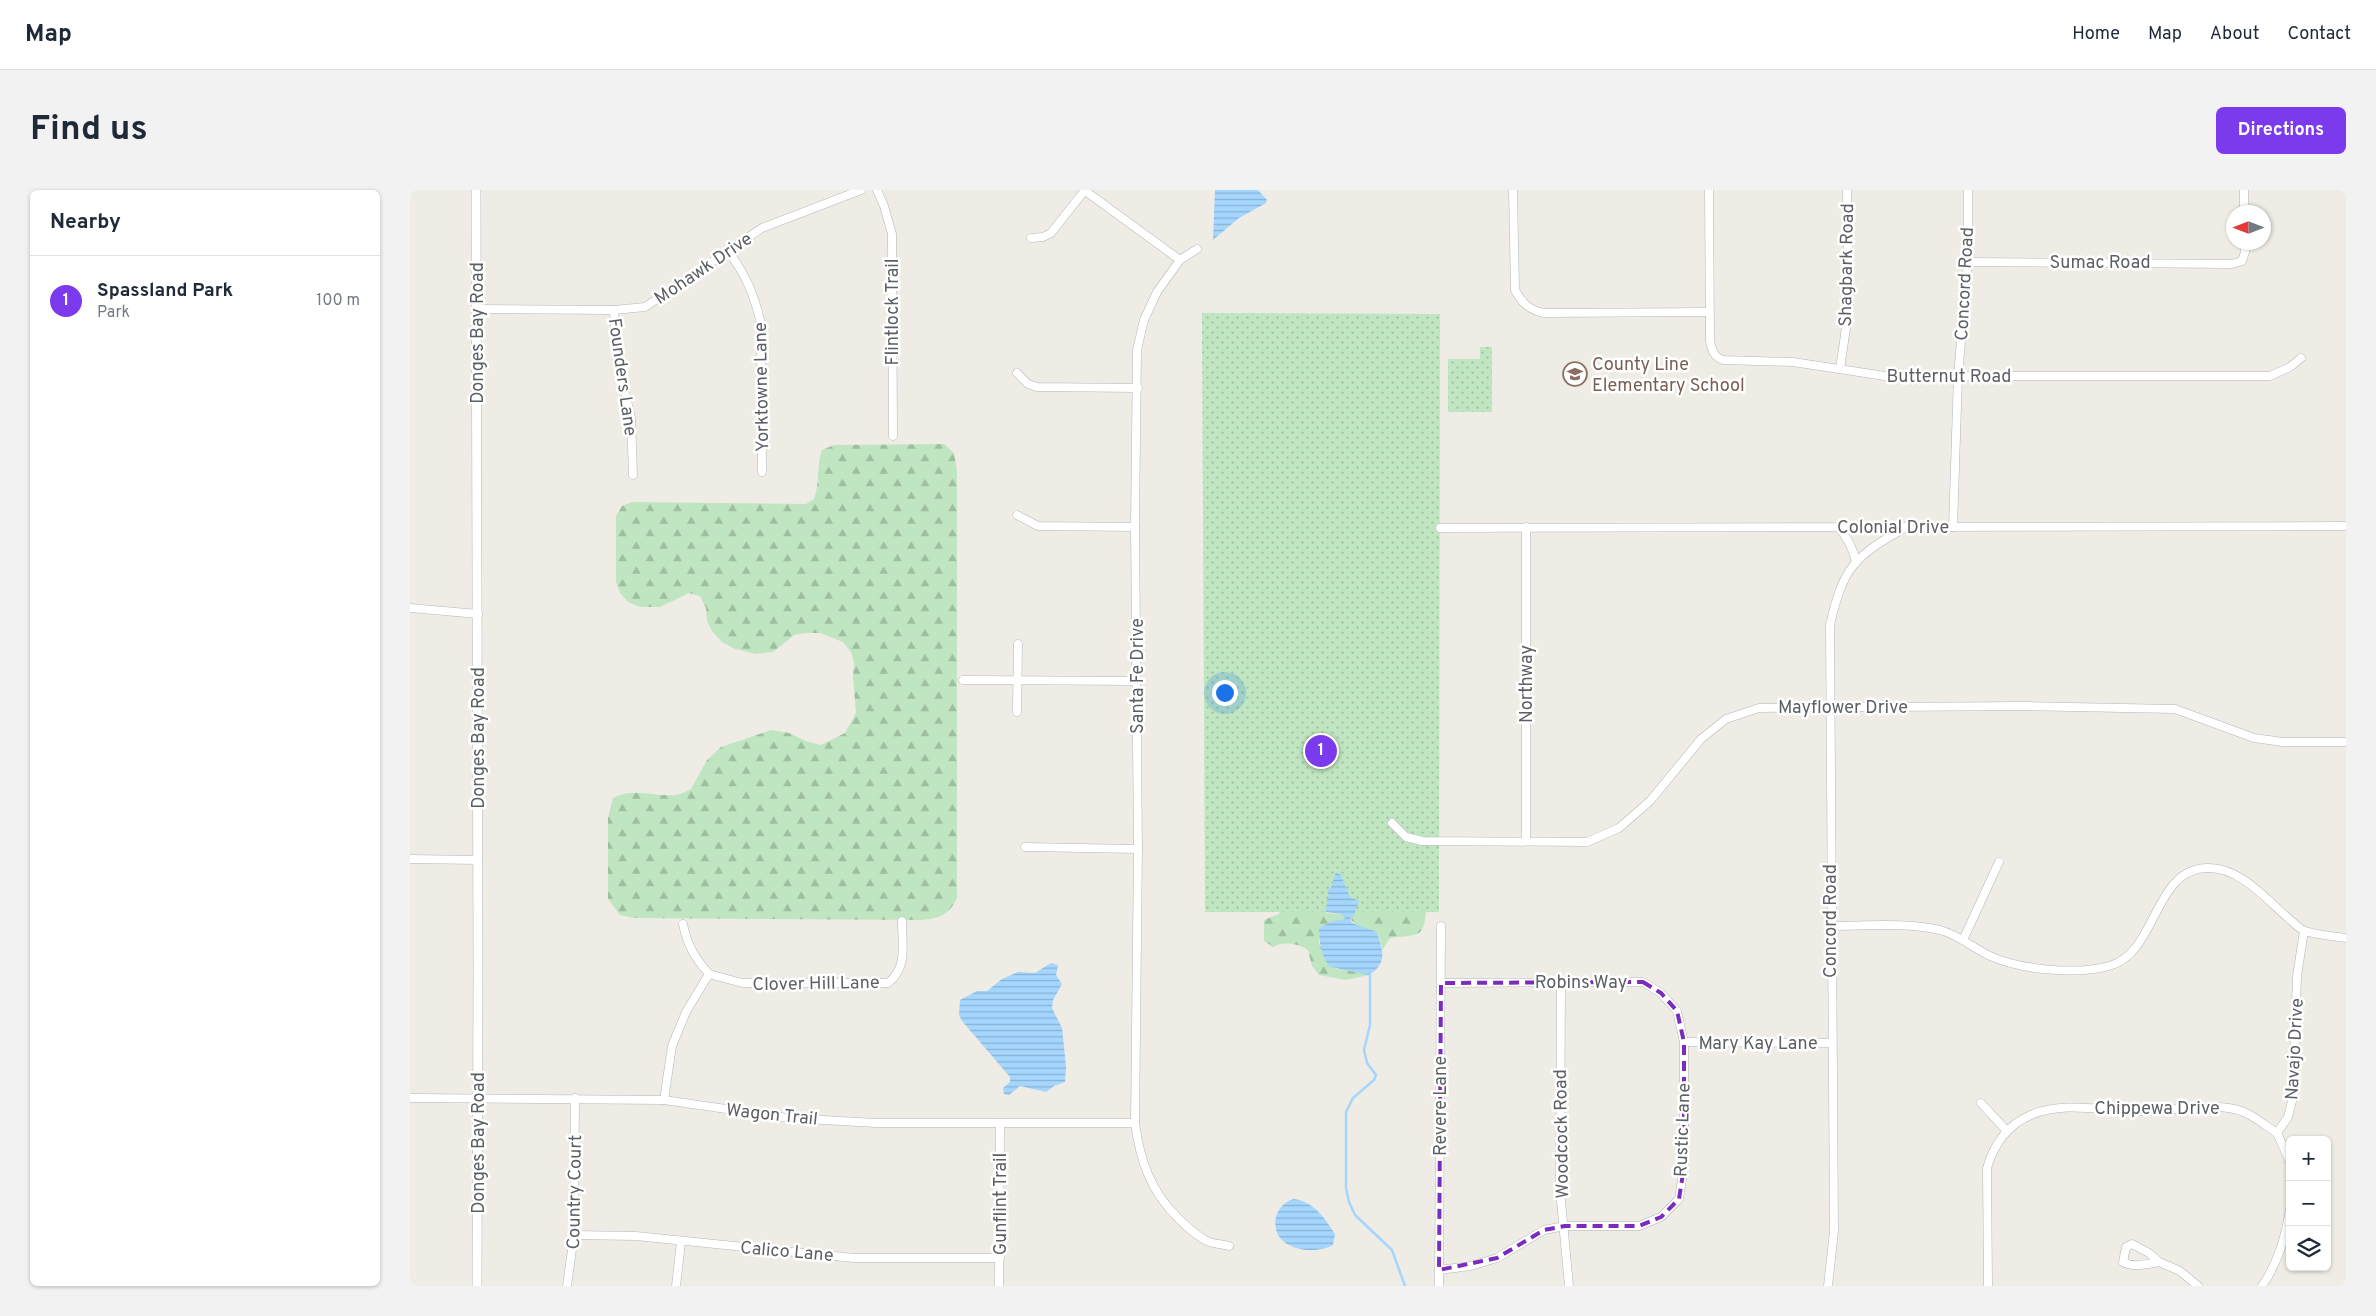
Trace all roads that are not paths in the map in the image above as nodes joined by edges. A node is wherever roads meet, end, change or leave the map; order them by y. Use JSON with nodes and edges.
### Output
{"nodes":[{"id":1,"x":476,"y":190,"type":"edge"},
{"id":2,"x":862,"y":190,"type":"edge"},
{"id":3,"x":877,"y":190,"type":"edge"},
{"id":4,"x":1085,"y":190,"type":"edge"},
{"id":5,"x":1513,"y":190,"type":"edge"},
{"id":6,"x":1709,"y":190,"type":"edge"},
{"id":7,"x":1847,"y":190,"type":"edge"},
{"id":8,"x":1968,"y":190,"type":"edge"},
{"id":9,"x":2244,"y":190,"type":"edge"},
{"id":10,"x":2244,"y":205,"type":"edge"},
{"id":11,"x":1031,"y":238,"type":"dead end"},
{"id":12,"x":1197,"y":249,"type":"dead end"},
{"id":13,"x":2245,"y":250,"type":"edge"},
{"id":14,"x":728,"y":251,"type":"junction"},
{"id":15,"x":1180,"y":260,"type":"junction"},
{"id":16,"x":1968,"y":262,"type":"junction"},
{"id":17,"x":476,"y":310,"type":"junction"},
{"id":18,"x":614,"y":310,"type":"junction"},
{"id":19,"x":1709,"y":312,"type":"junction"},
{"id":20,"x":2301,"y":358,"type":"dead end"},
{"id":21,"x":1840,"y":369,"type":"junction"},
{"id":22,"x":1017,"y":373,"type":"dead end"},
{"id":23,"x":1958,"y":376,"type":"junction"},
{"id":24,"x":1138,"y":388,"type":"junction"},
{"id":25,"x":893,"y":436,"type":"dead end"},
{"id":26,"x":762,"y":472,"type":"dead end"},
{"id":27,"x":633,"y":475,"type":"dead end"},
{"id":28,"x":1017,"y":515,"type":"dead end"},
{"id":29,"x":1135,"y":526,"type":"junction"},
{"id":30,"x":2346,"y":526,"type":"edge"},
{"id":31,"x":1526,"y":527,"type":"junction"},
{"id":32,"x":1838,"y":527,"type":"junction"},
{"id":33,"x":1906,"y":527,"type":"junction"},
{"id":34,"x":1953,"y":527,"type":"junction"},
{"id":35,"x":1440,"y":528,"type":"dead end"},
{"id":36,"x":1856,"y":562,"type":"junction"},
{"id":37,"x":410,"y":608,"type":"edge"},
{"id":38,"x":478,"y":614,"type":"junction"},
{"id":39,"x":1018,"y":644,"type":"dead end"},
{"id":40,"x":963,"y":680,"type":"dead end"},
{"id":41,"x":1018,"y":680,"type":"junction"},
{"id":42,"x":1137,"y":680,"type":"junction"},
{"id":43,"x":1829,"y":707,"type":"junction"},
{"id":44,"x":1017,"y":712,"type":"dead end"},
{"id":45,"x":2346,"y":742,"type":"edge"},
{"id":46,"x":1392,"y":823,"type":"dead end"},
{"id":47,"x":1526,"y":841,"type":"junction"},
{"id":48,"x":1025,"y":847,"type":"dead end"},
{"id":49,"x":1138,"y":848,"type":"junction"},
{"id":50,"x":410,"y":859,"type":"edge"},
{"id":51,"x":478,"y":860,"type":"junction"},
{"id":52,"x":2000,"y":862,"type":"dead end"},
{"id":53,"x":902,"y":921,"type":"dead end"},
{"id":54,"x":683,"y":924,"type":"dead end"},
{"id":55,"x":1441,"y":926,"type":"dead end"},
{"id":56,"x":1830,"y":926,"type":"junction"},
{"id":57,"x":2304,"y":931,"type":"junction"},
{"id":58,"x":2346,"y":938,"type":"edge"},
{"id":59,"x":1963,"y":940,"type":"junction"},
{"id":60,"x":710,"y":974,"type":"junction"},
{"id":61,"x":1561,"y":982,"type":"junction"},
{"id":62,"x":1441,"y":983,"type":"junction"},
{"id":63,"x":1684,"y":1042,"type":"junction"},
{"id":64,"x":1831,"y":1043,"type":"junction"},
{"id":65,"x":410,"y":1098,"type":"edge"},
{"id":66,"x":478,"y":1098,"type":"junction"},
{"id":67,"x":575,"y":1098,"type":"junction"},
{"id":68,"x":664,"y":1100,"type":"junction"},
{"id":69,"x":1981,"y":1103,"type":"dead end"},
{"id":70,"x":1000,"y":1123,"type":"junction"},
{"id":71,"x":1135,"y":1123,"type":"junction"},
{"id":72,"x":2006,"y":1130,"type":"junction"},
{"id":73,"x":2277,"y":1133,"type":"junction"},
{"id":74,"x":2286,"y":1153,"type":"edge"},
{"id":75,"x":1565,"y":1226,"type":"junction"},
{"id":76,"x":2287,"y":1226,"type":"edge"},
{"id":77,"x":574,"y":1235,"type":"junction"},
{"id":78,"x":681,"y":1242,"type":"junction"},
{"id":79,"x":1229,"y":1246,"type":"dead end"},
{"id":80,"x":1000,"y":1258,"type":"junction"},
{"id":81,"x":2159,"y":1262,"type":"dead end"},
{"id":82,"x":1440,"y":1270,"type":"junction"},
{"id":83,"x":477,"y":1286,"type":"edge"},
{"id":84,"x":567,"y":1286,"type":"edge"},
{"id":85,"x":676,"y":1286,"type":"edge"},
{"id":86,"x":999,"y":1286,"type":"edge"},
{"id":87,"x":1439,"y":1286,"type":"edge"},
{"id":88,"x":1569,"y":1286,"type":"edge"},
{"id":89,"x":1828,"y":1286,"type":"edge"},
{"id":90,"x":1988,"y":1286,"type":"edge"},
{"id":91,"x":2198,"y":1286,"type":"edge"},
{"id":92,"x":2262,"y":1286,"type":"edge"}],
"edges":[{"from":1,"to":17,"type":"street","name":"Donges Bay Road"},
{"from":2,"to":14,"type":"street","name":"Mohawk Drive"},
{"from":3,"to":25,"type":"street","name":"Flintlock Trail"},
{"from":4,"to":11,"type":"street"},
{"from":4,"to":15,"type":"street"},
{"from":5,"to":19,"type":"street"},
{"from":6,"to":19,"type":"street"},
{"from":7,"to":21,"type":"street","name":"Shagbark Road"},
{"from":8,"to":16,"type":"street","name":"Concord Road"},
{"from":9,"to":10,"type":"street"},
{"from":12,"to":15,"type":"street","name":"Santa Fe Drive"},
{"from":13,"to":16,"type":"street","name":"Sumac Road"},
{"from":14,"to":18,"type":"street","name":"Mohawk Drive"},
{"from":14,"to":26,"type":"street","name":"Yorktowne Lane"},
{"from":15,"to":24,"type":"street","name":"Santa Fe Drive"},
{"from":16,"to":23,"type":"street","name":"Concord Road"},
{"from":17,"to":18,"type":"street","name":"Mohawk Drive"},
{"from":17,"to":38,"type":"street","name":"Donges Bay Road"},
{"from":18,"to":27,"type":"street","name":"Founders Lane"},
{"from":19,"to":21,"type":"street","name":"Butternut Road"},
{"from":20,"to":23,"type":"street","name":"Butternut Road"},
{"from":21,"to":23,"type":"street","name":"Butternut Road"},
{"from":22,"to":24,"type":"street"},
{"from":23,"to":34,"type":"street","name":"Concord Road"},
{"from":24,"to":29,"type":"street","name":"Santa Fe Drive"},
{"from":28,"to":29,"type":"street"},
{"from":29,"to":42,"type":"street","name":"Santa Fe Drive"},
{"from":30,"to":34,"type":"street","name":"Colonial Drive"},
{"from":31,"to":32,"type":"street","name":"Colonial Drive"},
{"from":31,"to":35,"type":"street","name":"Colonial Drive"},
{"from":31,"to":47,"type":"street","name":"Northway"},
{"from":32,"to":33,"type":"street","name":"Colonial Drive"},
{"from":32,"to":36,"type":"street"},
{"from":33,"to":34,"type":"street","name":"Colonial Drive"},
{"from":33,"to":36,"type":"street","name":"Concord Road"},
{"from":36,"to":43,"type":"street","name":"Concord Road"},
{"from":37,"to":38,"type":"street"},
{"from":38,"to":51,"type":"street","name":"Donges Bay Road"},
{"from":39,"to":41,"type":"street"},
{"from":40,"to":41,"type":"street"},
{"from":41,"to":42,"type":"street"},
{"from":41,"to":44,"type":"street"},
{"from":42,"to":49,"type":"street","name":"Santa Fe Drive"},
{"from":43,"to":45,"type":"street","name":"Mayflower Drive"},
{"from":43,"to":47,"type":"street","name":"Mayflower Drive"},
{"from":43,"to":56,"type":"street","name":"Concord Road"},
{"from":46,"to":47,"type":"street","name":"Mayflower Drive"},
{"from":48,"to":49,"type":"street"},
{"from":49,"to":71,"type":"street","name":"Santa Fe Drive"},
{"from":50,"to":51,"type":"street"},
{"from":51,"to":66,"type":"street","name":"Donges Bay Road"},
{"from":52,"to":59,"type":"street"},
{"from":53,"to":60,"type":"street","name":"Clover Hill Lane"},
{"from":54,"to":60,"type":"street"},
{"from":55,"to":62,"type":"street","name":"Revere Lane"},
{"from":56,"to":59,"type":"street"},
{"from":56,"to":64,"type":"street","name":"Concord Road"},
{"from":57,"to":58,"type":"street"},
{"from":57,"to":59,"type":"street"},
{"from":57,"to":73,"type":"street","name":"Navajo Drive"},
{"from":60,"to":68,"type":"street"},
{"from":61,"to":62,"type":"street","name":"Robins Way"},
{"from":61,"to":63,"type":"street","name":"Robins Way"},
{"from":61,"to":75,"type":"street","name":"Woodcock Road"},
{"from":62,"to":82,"type":"street","name":"Revere Lane"},
{"from":63,"to":64,"type":"street","name":"Mary Kay Lane"},
{"from":63,"to":75,"type":"street","name":"Rustic Lane"},
{"from":64,"to":89,"type":"street","name":"Concord Road"},
{"from":65,"to":66,"type":"street","name":"Wagon Trail"},
{"from":66,"to":67,"type":"street","name":"Wagon Trail"},
{"from":66,"to":83,"type":"street","name":"Donges Bay Road"},
{"from":67,"to":68,"type":"street","name":"Wagon Trail"},
{"from":67,"to":77,"type":"street","name":"Country Court"},
{"from":68,"to":70,"type":"street","name":"Wagon Trail"},
{"from":69,"to":72,"type":"street"},
{"from":70,"to":71,"type":"street","name":"Wagon Trail"},
{"from":70,"to":80,"type":"street","name":"Gunflint Trail"},
{"from":71,"to":79,"type":"street","name":"Santa Fe Drive"},
{"from":72,"to":73,"type":"street","name":"Chippewa Drive"},
{"from":72,"to":90,"type":"street","name":"Chippewa Drive"},
{"from":73,"to":74,"type":"street"},
{"from":75,"to":82,"type":"street","name":"Rustic Lane"},
{"from":75,"to":88,"type":"street","name":"Woodcock Road"},
{"from":76,"to":92,"type":"street"},
{"from":77,"to":78,"type":"street","name":"Calico Lane"},
{"from":77,"to":84,"type":"street","name":"Country Court"},
{"from":78,"to":80,"type":"street","name":"Calico Lane"},
{"from":78,"to":85,"type":"street"},
{"from":80,"to":86,"type":"street","name":"Gunflint Trail"},
{"from":81,"to":91,"type":"street"},
{"from":82,"to":87,"type":"street","name":"Revere Lane"}]}
